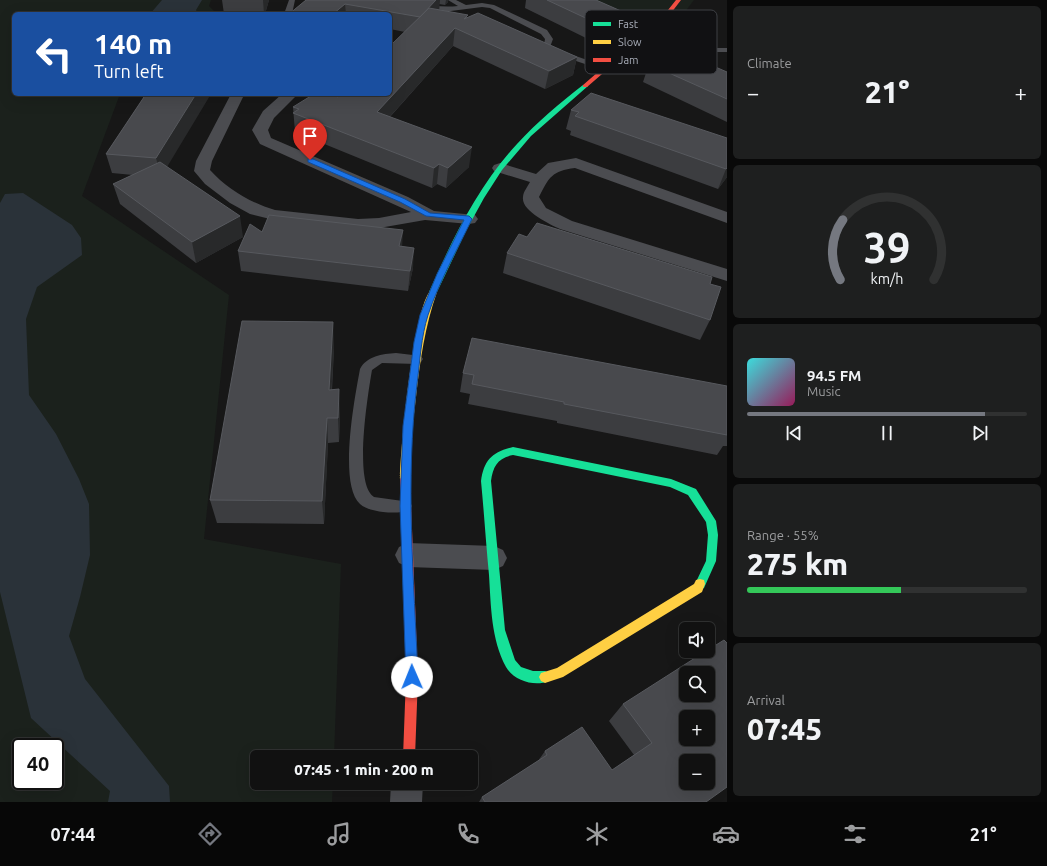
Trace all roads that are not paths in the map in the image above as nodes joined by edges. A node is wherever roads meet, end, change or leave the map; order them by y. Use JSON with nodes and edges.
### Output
{"nodes":[{"id":1,"x":292,"y":0,"type":"edge"},
{"id":2,"x":390,"y":0,"type":"edge"},
{"id":3,"x":451,"y":0,"type":"edge"},
{"id":4,"x":679,"y":0,"type":"edge"},
{"id":5,"x":465,"y":7,"type":"junction"},
{"id":6,"x":671,"y":10,"type":"edge"},
{"id":7,"x":289,"y":12,"type":"edge"},
{"id":8,"x":479,"y":15,"type":"edge"},
{"id":9,"x":717,"y":49,"type":"edge"},
{"id":10,"x":727,"y":50,"type":"edge"},
{"id":11,"x":585,"y":61,"type":"edge"},
{"id":12,"x":717,"y":71,"type":"edge"},
{"id":13,"x":599,"y":74,"type":"edge"},
{"id":14,"x":727,"y":76,"type":"edge"},
{"id":15,"x":288,"y":96,"type":"edge"},
{"id":16,"x":270,"y":111,"type":"junction"},
{"id":17,"x":500,"y":168,"type":"junction"},
{"id":18,"x":538,"y":180,"type":"junction"},
{"id":19,"x":429,"y":215,"type":"junction"},
{"id":20,"x":727,"y":218,"type":"edge"},
{"id":21,"x":469,"y":219,"type":"junction"},
{"id":22,"x":727,"y":275,"type":"edge"},
{"id":23,"x":417,"y":359,"type":"junction"},
{"id":24,"x":405,"y":506,"type":"junction"},
{"id":25,"x":408,"y":555,"type":"junction"},
{"id":26,"x":494,"y":558,"type":"junction"},
{"id":27,"x":408,"y":750,"type":"edge"},
{"id":28,"x":407,"y":790,"type":"edge"},
{"id":29,"x":406,"y":802,"type":"edge"}],
"edges":[{"from":1,"to":7,"type":"lane"},
{"from":2,"to":5,"type":"lane"},
{"from":3,"to":5,"type":"lane"},
{"from":4,"to":6,"type":"street"},
{"from":5,"to":8,"type":"lane"},
{"from":5,"to":11,"type":"lane"},
{"from":9,"to":10,"type":"lane"},
{"from":12,"to":14,"type":"lane"},
{"from":13,"to":17,"type":"street"},
{"from":15,"to":16,"type":"street"},
{"from":16,"to":19,"type":"street"},
{"from":16,"to":19,"type":"street"},
{"from":17,"to":18,"type":"street"},
{"from":17,"to":21,"type":"street"},
{"from":18,"to":20,"type":"street"},
{"from":18,"to":22,"type":"street"},
{"from":19,"to":21,"type":"street"},
{"from":21,"to":23,"type":"street"},
{"from":23,"to":24,"type":"street"},
{"from":23,"to":24,"type":"lane"},
{"from":24,"to":25,"type":"street"},
{"from":25,"to":26,"type":"street"},
{"from":25,"to":27,"type":"street"},
{"from":26,"to":26,"type":"street"},
{"from":28,"to":29,"type":"street"}]}
